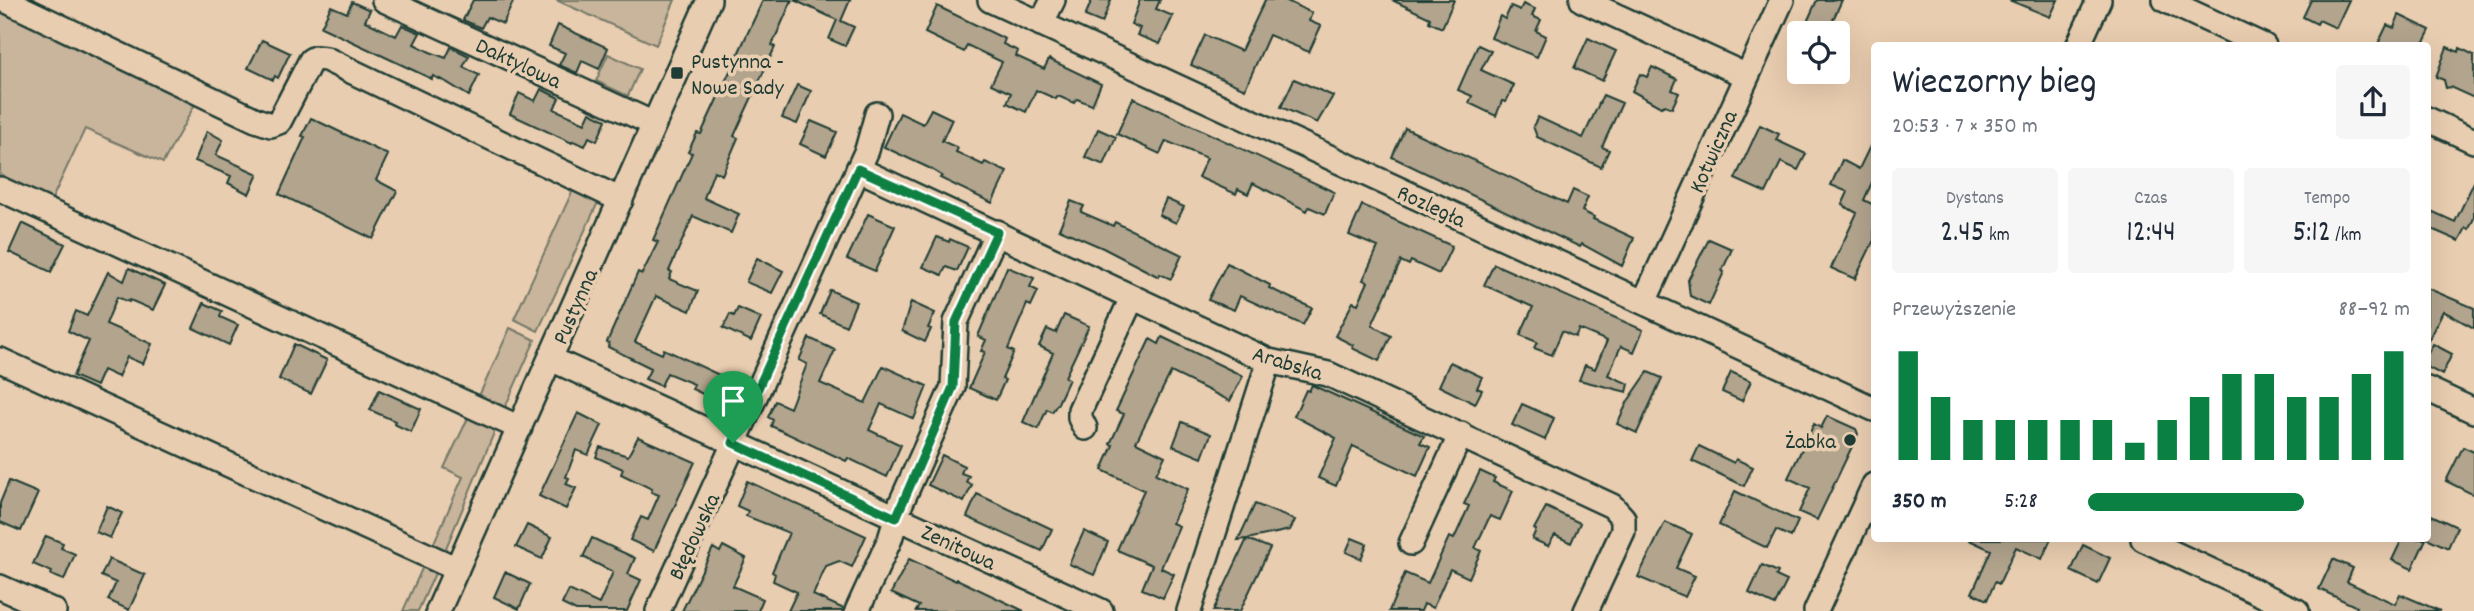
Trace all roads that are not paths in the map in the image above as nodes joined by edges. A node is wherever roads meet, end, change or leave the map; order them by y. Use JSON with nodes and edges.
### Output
{"nodes":[{"id":1,"x":5,"y":0,"type":"edge"},
{"id":2,"x":384,"y":0,"type":"edge"},
{"id":3,"x":709,"y":0,"type":"edge"},
{"id":4,"x":990,"y":0,"type":"edge"},
{"id":5,"x":1053,"y":0,"type":"edge"},
{"id":6,"x":1582,"y":0,"type":"edge"},
{"id":7,"x":1782,"y":0,"type":"edge"},
{"id":8,"x":2099,"y":0,"type":"edge"},
{"id":9,"x":2165,"y":0,"type":"edge"},
{"id":10,"x":1041,"y":24,"type":"junction"},
{"id":11,"x":2080,"y":42,"type":"edge"},
{"id":12,"x":2255,"y":42,"type":"edge"},
{"id":13,"x":1746,"y":76,"type":"junction"},
{"id":14,"x":877,"y":114,"type":"dead end"},
{"id":15,"x":2431,"y":121,"type":"edge"},
{"id":16,"x":654,"y":124,"type":"junction"},
{"id":17,"x":2474,"y":141,"type":"edge"},
{"id":18,"x":858,"y":169,"type":"junction"},
{"id":19,"x":0,"y":189,"type":"edge"},
{"id":20,"x":621,"y":200,"type":"junction"},
{"id":21,"x":997,"y":232,"type":"junction"},
{"id":22,"x":1132,"y":298,"type":"junction"},
{"id":23,"x":1644,"y":302,"type":"junction"},
{"id":24,"x":551,"y":359,"type":"junction"},
{"id":25,"x":0,"y":360,"type":"edge"},
{"id":26,"x":1269,"y":361,"type":"junction"},
{"id":27,"x":2431,"y":391,"type":"edge"},
{"id":28,"x":1871,"y":408,"type":"edge"},
{"id":29,"x":2474,"y":411,"type":"edge"},
{"id":30,"x":520,"y":428,"type":"junction"},
{"id":31,"x":1085,"y":428,"type":"dead end"},
{"id":32,"x":1461,"y":434,"type":"junction"},
{"id":33,"x":733,"y":443,"type":"junction"},
{"id":34,"x":1871,"y":492,"type":"edge"},
{"id":35,"x":896,"y":518,"type":"junction"},
{"id":36,"x":2157,"y":542,"type":"edge"},
{"id":37,"x":1411,"y":543,"type":"dead end"},
{"id":38,"x":457,"y":569,"type":"junction"},
{"id":39,"x":0,"y":587,"type":"edge"},
{"id":40,"x":1060,"y":603,"type":"edge"},
{"id":41,"x":54,"y":611,"type":"edge"},
{"id":42,"x":438,"y":611,"type":"edge"},
{"id":43,"x":658,"y":611,"type":"edge"},
{"id":44,"x":857,"y":611,"type":"edge"},
{"id":45,"x":1101,"y":611,"type":"edge"},
{"id":46,"x":1189,"y":611,"type":"edge"},
{"id":47,"x":1586,"y":611,"type":"edge"},
{"id":48,"x":1816,"y":611,"type":"edge"},
{"id":49,"x":2297,"y":611,"type":"edge"}],
"edges":[{"from":1,"to":20,"type":"street"},
{"from":2,"to":16,"type":"street","name":"Daktylowa"},
{"from":3,"to":16,"type":"street","name":"Pustynna"},
{"from":4,"to":10,"type":"street","name":"Rozległa"},
{"from":5,"to":10,"type":"street"},
{"from":6,"to":13,"type":"street"},
{"from":7,"to":13,"type":"street","name":"Kotwiczna"},
{"from":8,"to":11,"type":"street"},
{"from":9,"to":12,"type":"street"},
{"from":10,"to":23,"type":"street","name":"Rozległa"},
{"from":13,"to":23,"type":"street","name":"Kotwiczna"},
{"from":14,"to":18,"type":"street","name":"Błędowska"},
{"from":15,"to":17,"type":"street"},
{"from":16,"to":20,"type":"street","name":"Pustynna"},
{"from":18,"to":21,"type":"street","name":"Arabska"},
{"from":18,"to":33,"type":"street","name":"Błędowska"},
{"from":19,"to":30,"type":"street"},
{"from":20,"to":24,"type":"street","name":"Pustynna"},
{"from":21,"to":22,"type":"street","name":"Arabska"},
{"from":21,"to":35,"type":"street"},
{"from":22,"to":26,"type":"street","name":"Arabska"},
{"from":22,"to":31,"type":"street"},
{"from":23,"to":28,"type":"street","name":"Rozległa"},
{"from":24,"to":30,"type":"street","name":"Pustynna"},
{"from":24,"to":33,"type":"street","name":"Zenitowa"},
{"from":25,"to":38,"type":"street"},
{"from":26,"to":32,"type":"street","name":"Arabska"},
{"from":26,"to":46,"type":"street"},
{"from":27,"to":29,"type":"street"},
{"from":30,"to":38,"type":"street","name":"Pustynna"},
{"from":32,"to":37,"type":"street"},
{"from":32,"to":47,"type":"street","name":"Arabska"},
{"from":33,"to":35,"type":"street","name":"Zenitowa"},
{"from":33,"to":43,"type":"street","name":"Błędowska"},
{"from":34,"to":48,"type":"street"},
{"from":35,"to":40,"type":"street","name":"Zenitowa"},
{"from":35,"to":44,"type":"street"},
{"from":36,"to":49,"type":"street"},
{"from":38,"to":42,"type":"street","name":"Pustynna"},
{"from":39,"to":41,"type":"street"},
{"from":40,"to":45,"type":"street","name":"Zenitowa"}]}
